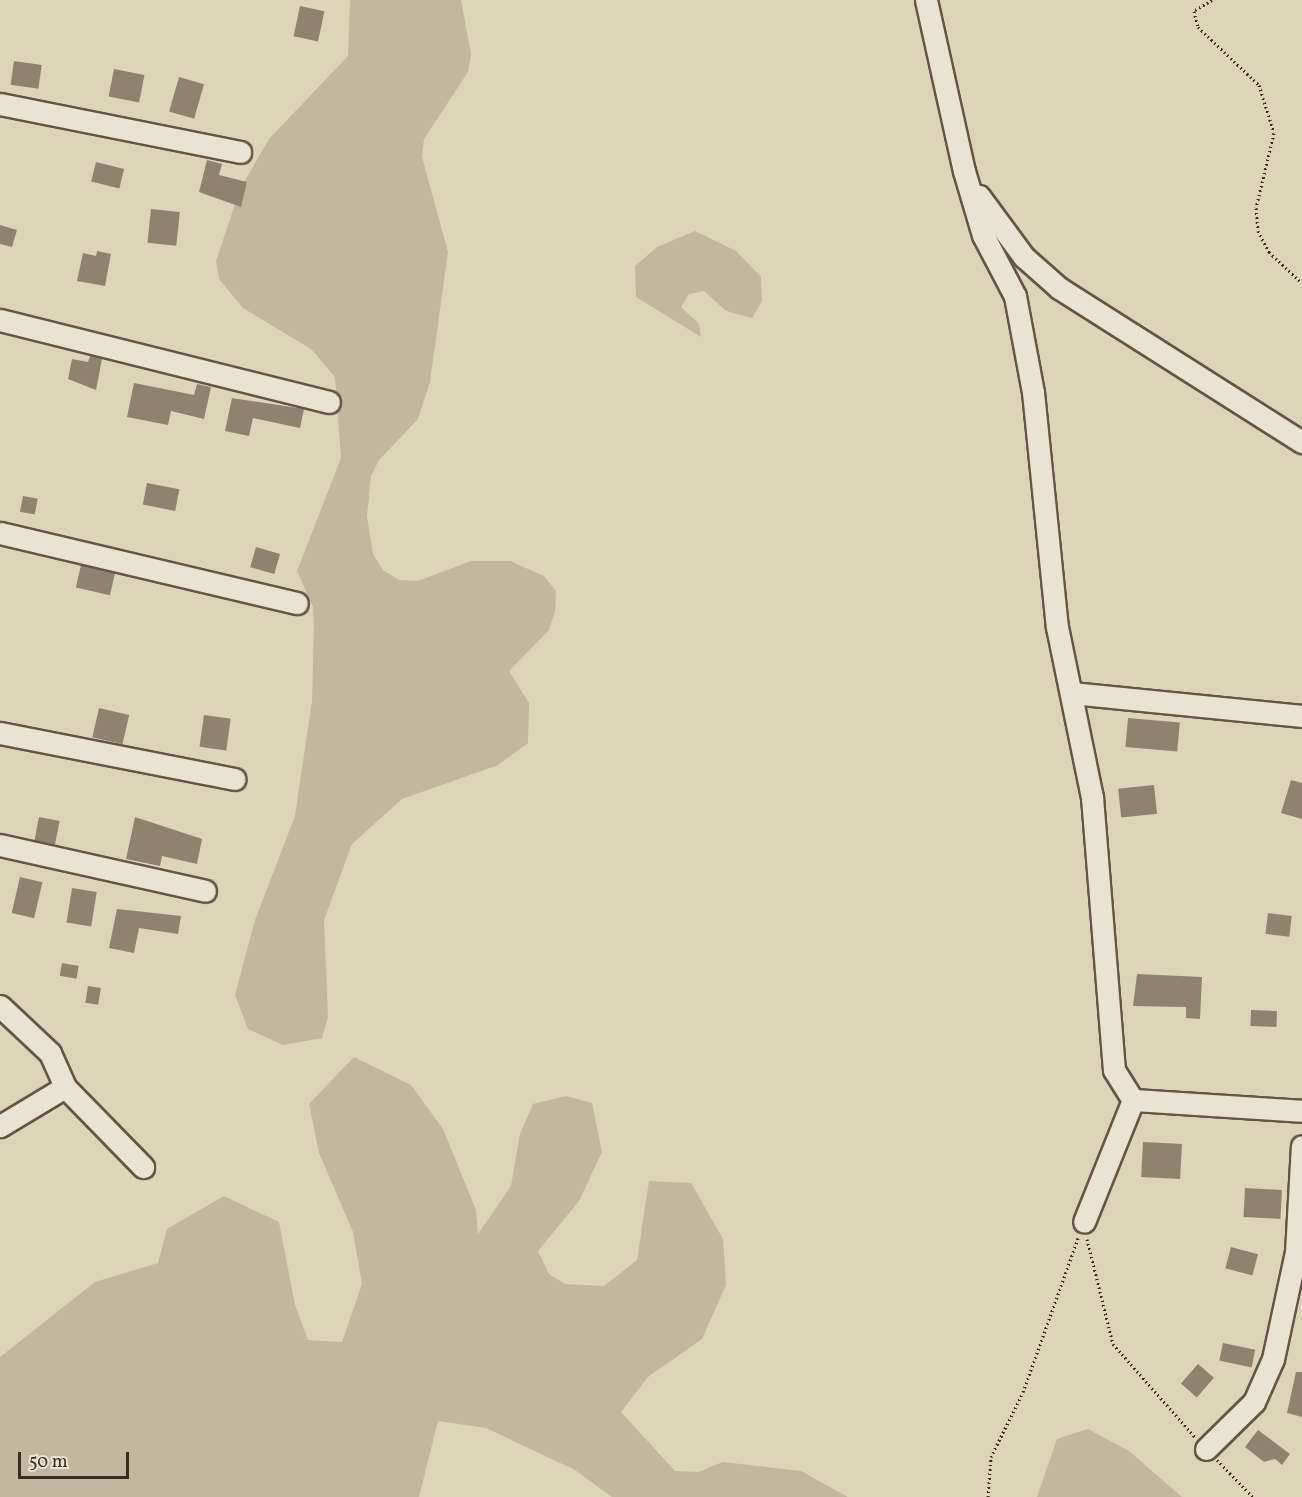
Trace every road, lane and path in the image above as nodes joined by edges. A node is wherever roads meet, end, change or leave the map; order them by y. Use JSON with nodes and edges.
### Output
{"nodes":[{"id":1,"x":926,"y":0,"type":"edge"},
{"id":2,"x":1212,"y":0,"type":"edge"},
{"id":3,"x":0,"y":104,"type":"edge"},
{"id":4,"x":240,"y":152,"type":"dead end"},
{"id":5,"x":964,"y":171,"type":"junction"},
{"id":6,"x":1302,"y":283,"type":"edge"},
{"id":7,"x":0,"y":320,"type":"edge"},
{"id":8,"x":328,"y":402,"type":"dead end"},
{"id":9,"x":1302,"y":442,"type":"edge"},
{"id":10,"x":0,"y":533,"type":"edge"},
{"id":11,"x":297,"y":603,"type":"dead end"},
{"id":12,"x":1072,"y":693,"type":"junction"},
{"id":13,"x":1302,"y":716,"type":"edge"},
{"id":14,"x":0,"y":733,"type":"edge"},
{"id":15,"x":235,"y":779,"type":"dead end"},
{"id":16,"x":0,"y":845,"type":"edge"},
{"id":17,"x":205,"y":891,"type":"dead end"},
{"id":18,"x":0,"y":1006,"type":"edge"},
{"id":19,"x":65,"y":1087,"type":"junction"},
{"id":20,"x":1133,"y":1100,"type":"junction"},
{"id":21,"x":1302,"y":1111,"type":"edge"},
{"id":22,"x":0,"y":1126,"type":"edge"},
{"id":23,"x":1302,"y":1146,"type":"edge"},
{"id":24,"x":143,"y":1167,"type":"dead end"},
{"id":25,"x":1084,"y":1222,"type":"junction"},
{"id":26,"x":1206,"y":1449,"type":"junction"},
{"id":27,"x":988,"y":1497,"type":"edge"},
{"id":28,"x":1253,"y":1497,"type":"edge"}],
"edges":[{"from":1,"to":5,"type":"street"},
{"from":2,"to":6,"type":"path"},
{"from":3,"to":4,"type":"street"},
{"from":5,"to":9,"type":"street"},
{"from":5,"to":12,"type":"street"},
{"from":7,"to":8,"type":"street"},
{"from":10,"to":11,"type":"street"},
{"from":12,"to":13,"type":"street"},
{"from":12,"to":20,"type":"street"},
{"from":14,"to":15,"type":"street"},
{"from":16,"to":17,"type":"street"},
{"from":18,"to":19,"type":"street"},
{"from":19,"to":22,"type":"street"},
{"from":19,"to":24,"type":"street"},
{"from":20,"to":21,"type":"street"},
{"from":20,"to":25,"type":"street"},
{"from":23,"to":26,"type":"street"},
{"from":25,"to":26,"type":"path"},
{"from":25,"to":27,"type":"path"},
{"from":26,"to":28,"type":"path"}]}
